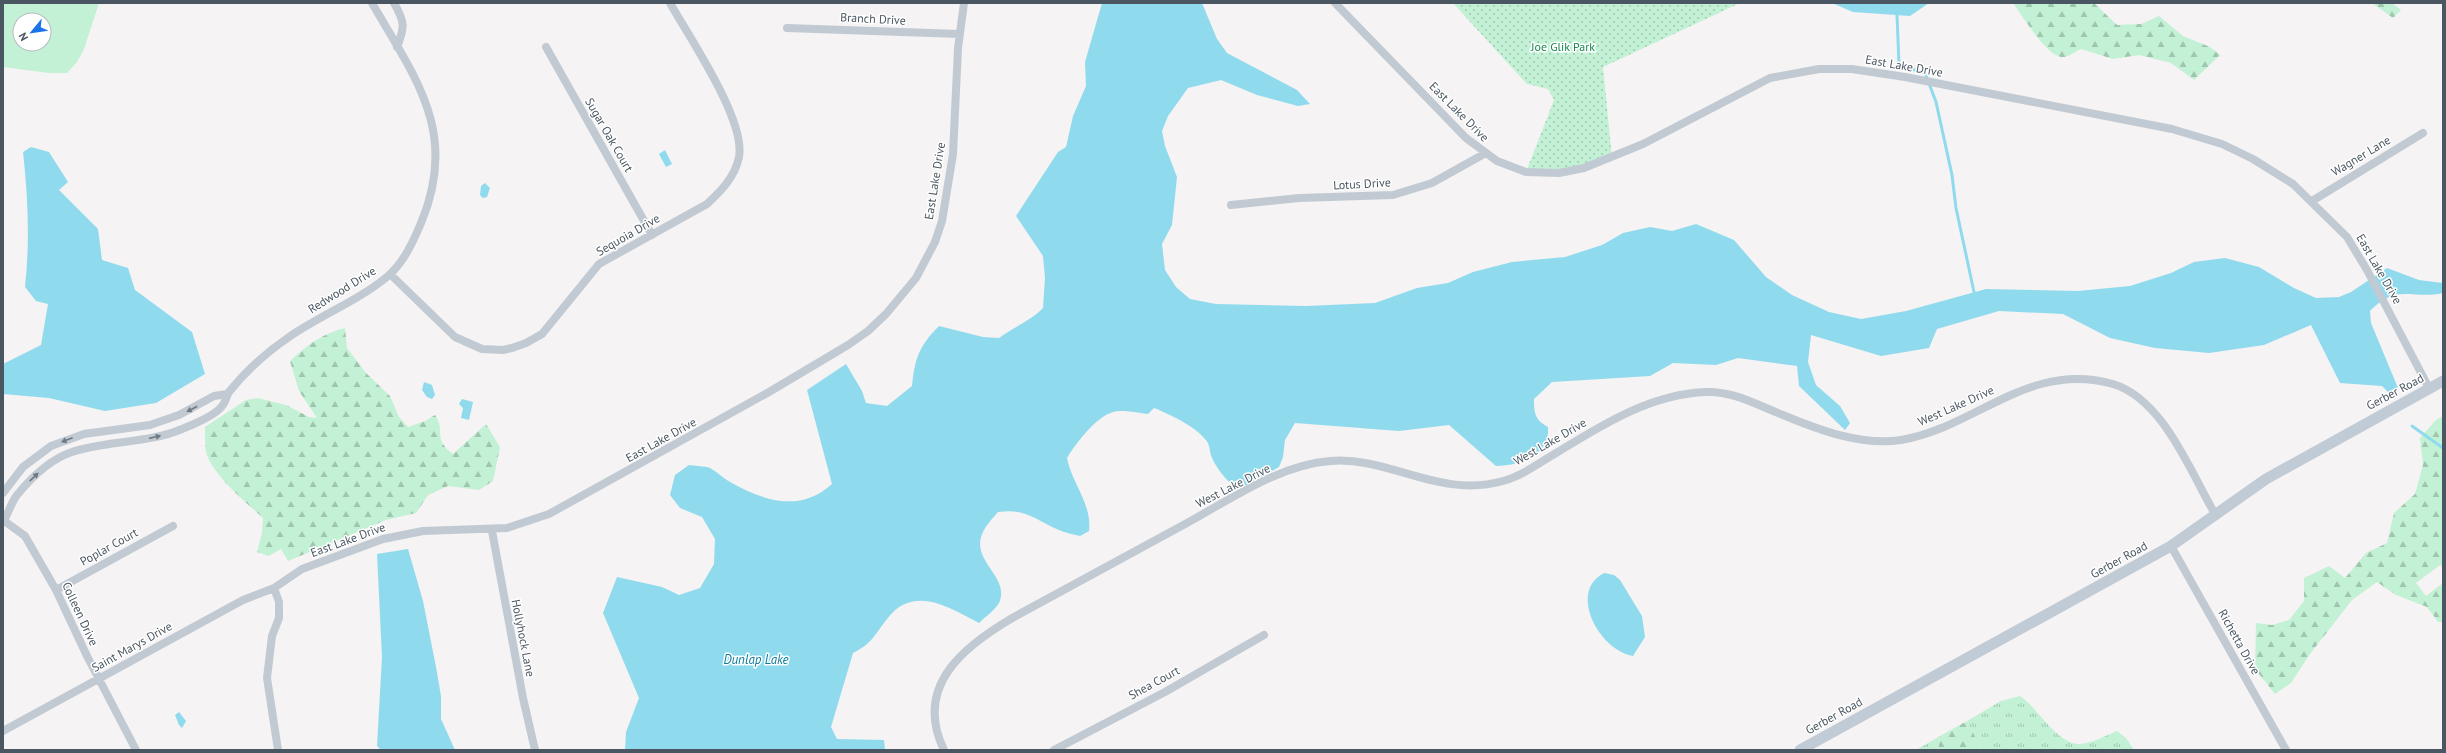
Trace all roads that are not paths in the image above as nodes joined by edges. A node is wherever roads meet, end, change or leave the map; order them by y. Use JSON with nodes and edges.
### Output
{"nodes":[{"id":1,"x":372,"y":3,"type":"edge"},
{"id":2,"x":394,"y":3,"type":"edge"},
{"id":3,"x":670,"y":3,"type":"edge"},
{"id":4,"x":964,"y":3,"type":"edge"},
{"id":5,"x":1335,"y":3,"type":"edge"},
{"id":6,"x":787,"y":28,"type":"dead end"},
{"id":7,"x":959,"y":34,"type":"junction"},
{"id":8,"x":397,"y":47,"type":"junction"},
{"id":9,"x":546,"y":47,"type":"dead end"},
{"id":10,"x":2423,"y":133,"type":"dead end"},
{"id":11,"x":1484,"y":154,"type":"junction"},
{"id":12,"x":2312,"y":201,"type":"junction"},
{"id":13,"x":1231,"y":205,"type":"dead end"},
{"id":14,"x":652,"y":235,"type":"junction"},
{"id":15,"x":390,"y":274,"type":"junction"},
{"id":16,"x":2443,"y":381,"type":"edge"},
{"id":17,"x":2429,"y":388,"type":"junction"},
{"id":18,"x":228,"y":394,"type":"junction"},
{"id":19,"x":3,"y":493,"type":"edge"},
{"id":20,"x":2215,"y":514,"type":"junction"},
{"id":21,"x":3,"y":521,"type":"edge"},
{"id":22,"x":173,"y":526,"type":"dead end"},
{"id":23,"x":492,"y":531,"type":"junction"},
{"id":24,"x":2171,"y":546,"type":"junction"},
{"id":25,"x":274,"y":588,"type":"junction"},
{"id":26,"x":56,"y":590,"type":"junction"},
{"id":27,"x":1264,"y":635,"type":"dead end"},
{"id":28,"x":99,"y":678,"type":"junction"},
{"id":29,"x":3,"y":731,"type":"edge"},
{"id":30,"x":136,"y":750,"type":"edge"},
{"id":31,"x":278,"y":750,"type":"edge"},
{"id":32,"x":535,"y":750,"type":"edge"},
{"id":33,"x":944,"y":750,"type":"edge"},
{"id":34,"x":1054,"y":750,"type":"edge"},
{"id":35,"x":1800,"y":750,"type":"edge"},
{"id":36,"x":2286,"y":750,"type":"edge"}],
"edges":[{"from":1,"to":8,"type":"street","name":"Redwood Drive"},
{"from":2,"to":8,"type":"street"},
{"from":3,"to":14,"type":"street","name":"Sequoia Drive"},
{"from":4,"to":7,"type":"street","name":"East Lake Drive"},
{"from":5,"to":11,"type":"street","name":"East Lake Drive"},
{"from":6,"to":7,"type":"street","name":"Branch Drive"},
{"from":7,"to":23,"type":"street","name":"East Lake Drive"},
{"from":8,"to":15,"type":"street","name":"Redwood Drive"},
{"from":9,"to":14,"type":"street","name":"Sugar Oak Court"},
{"from":10,"to":12,"type":"street","name":"Wagner Lane"},
{"from":11,"to":12,"type":"street","name":"East Lake Drive"},
{"from":11,"to":13,"type":"street","name":"Lotus Drive"},
{"from":12,"to":17,"type":"street","name":"East Lake Drive"},
{"from":14,"to":15,"type":"street","name":"Sequoia Drive"},
{"from":15,"to":18,"type":"street","name":"Redwood Drive"},
{"from":16,"to":17,"type":"street","name":"Gerber Road"},
{"from":17,"to":20,"type":"street","name":"Gerber Road"},
{"from":18,"to":19,"type":"street","one_way":true},
{"from":21,"to":18,"type":"street","name":"Redwood Drive","one_way":true},
{"from":20,"to":24,"type":"street","name":"Gerber Road"},
{"from":20,"to":33,"type":"street","name":"West Lake Drive"},
{"from":21,"to":26,"type":"street","name":"Colleen Drive"},
{"from":22,"to":26,"type":"street","name":"Poplar Court"},
{"from":23,"to":25,"type":"street","name":"East Lake Drive"},
{"from":23,"to":32,"type":"street","name":"Hollyhock Lane"},
{"from":24,"to":35,"type":"street","name":"Gerber Road"},
{"from":24,"to":36,"type":"street","name":"Richetta Drive"},
{"from":25,"to":28,"type":"street","name":"Saint Marys Drive"},
{"from":25,"to":31,"type":"street"},
{"from":26,"to":28,"type":"street","name":"Colleen Drive"},
{"from":27,"to":34,"type":"street","name":"Shea Court"},
{"from":28,"to":29,"type":"street","name":"Saint Marys Drive"},
{"from":28,"to":30,"type":"street","name":"Colleen Drive"}]}
